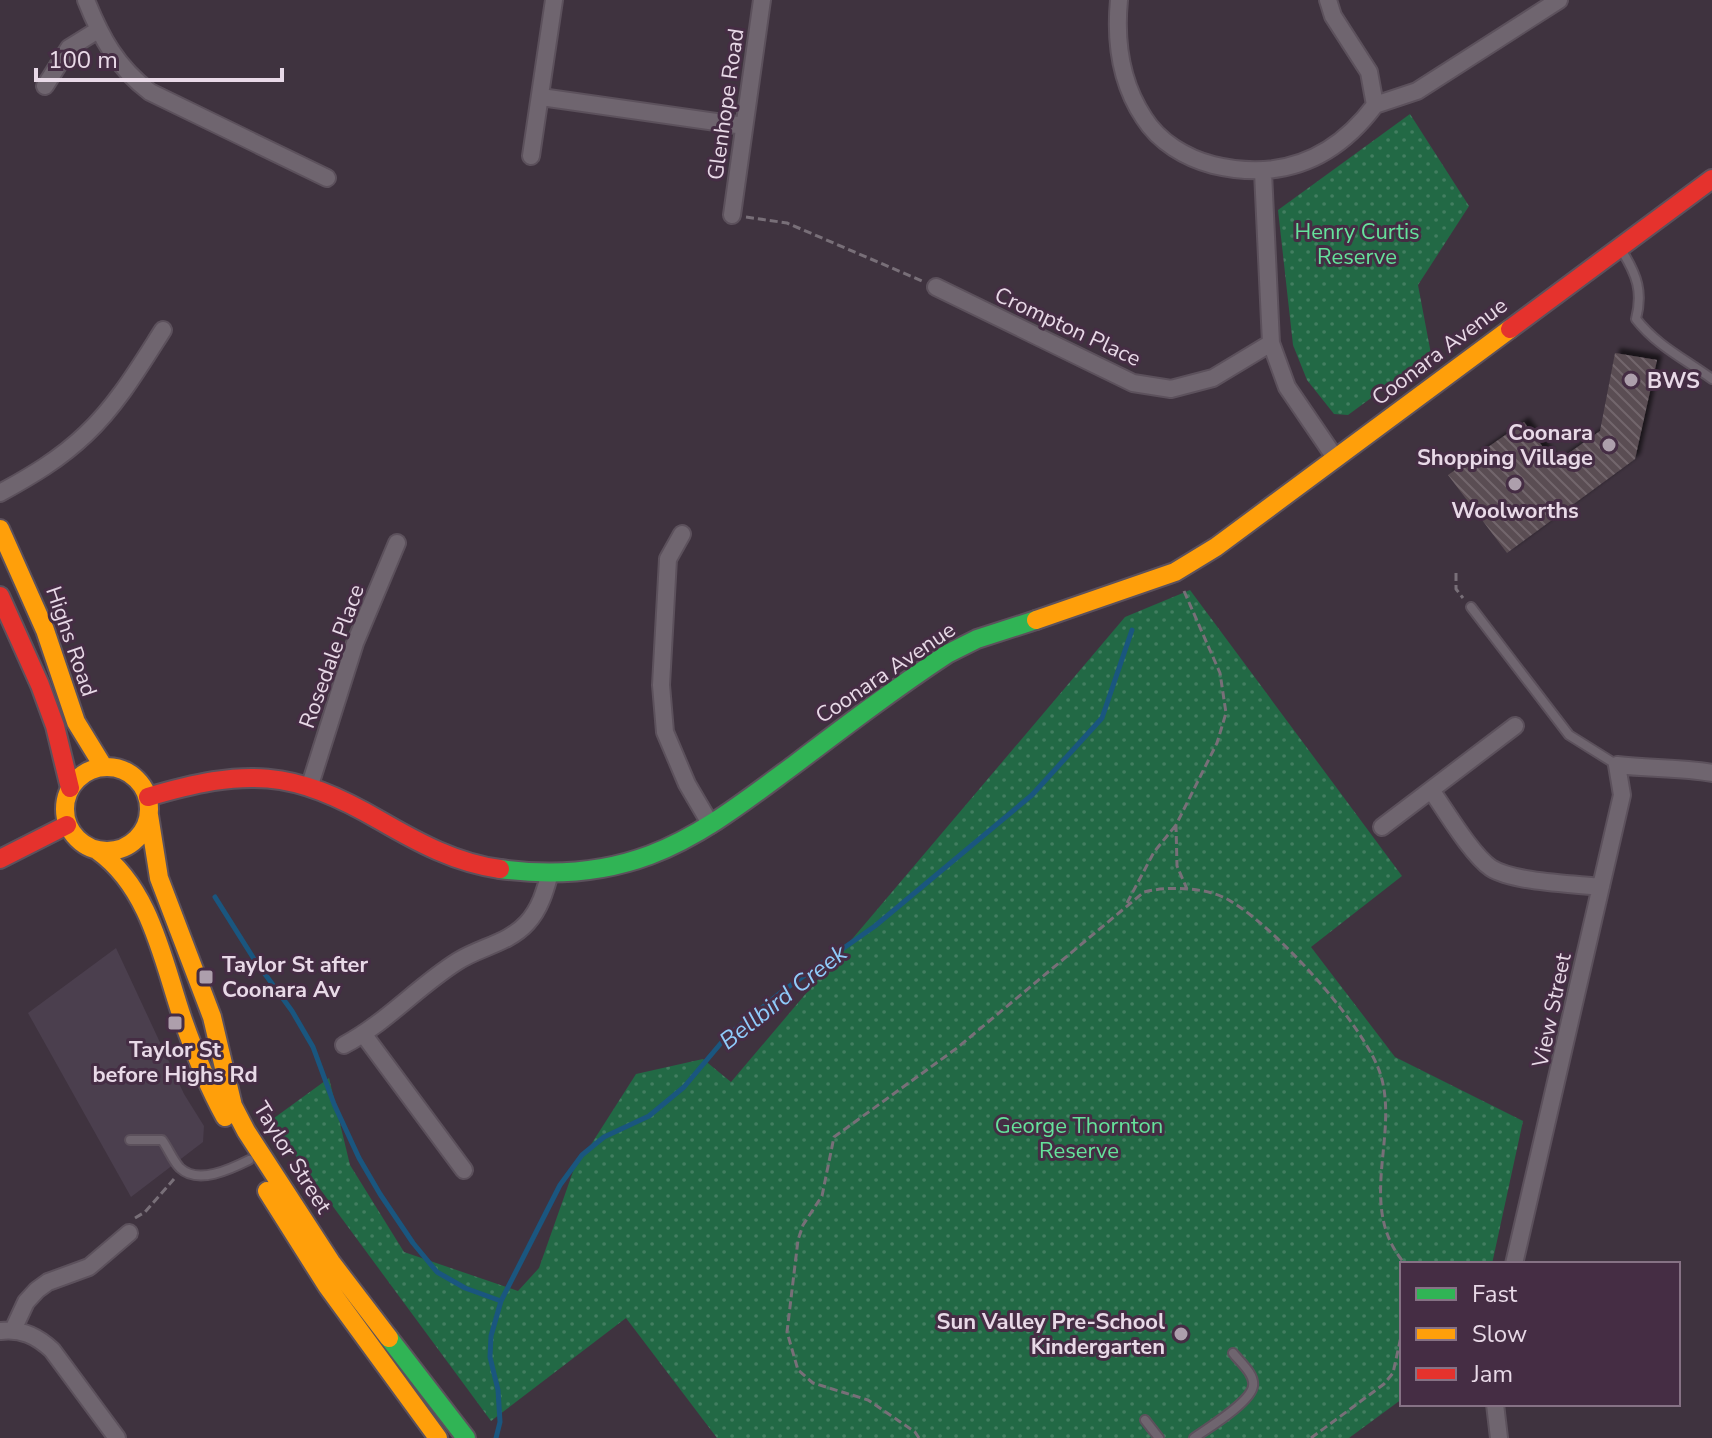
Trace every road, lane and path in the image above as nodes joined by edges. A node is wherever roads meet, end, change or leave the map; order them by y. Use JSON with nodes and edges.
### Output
{"nodes":[{"id":1,"x":86,"y":0,"type":"edge"},
{"id":2,"x":554,"y":0,"type":"edge"},
{"id":3,"x":762,"y":0,"type":"edge"},
{"id":4,"x":1119,"y":0,"type":"edge"},
{"id":5,"x":1328,"y":0,"type":"edge"},
{"id":6,"x":1559,"y":0,"type":"edge"},
{"id":7,"x":98,"y":30,"type":"junction"},
{"id":8,"x":45,"y":86,"type":"dead end"},
{"id":9,"x":541,"y":97,"type":"junction"},
{"id":10,"x":1375,"y":105,"type":"junction"},
{"id":11,"x":744,"y":126,"type":"junction"},
{"id":12,"x":531,"y":156,"type":"dead end"},
{"id":13,"x":1263,"y":172,"type":"junction"},
{"id":14,"x":327,"y":178,"type":"dead end"},
{"id":15,"x":1712,"y":179,"type":"edge"},
{"id":16,"x":732,"y":215,"type":"joint"},
{"id":17,"x":1619,"y":247,"type":"junction"},
{"id":18,"x":936,"y":287,"type":"joint"},
{"id":19,"x":163,"y":330,"type":"dead end"},
{"id":20,"x":1271,"y":343,"type":"junction"},
{"id":21,"x":1712,"y":379,"type":"edge"},
{"id":22,"x":1336,"y":459,"type":"junction"},
{"id":23,"x":0,"y":493,"type":"edge"},
{"id":24,"x":0,"y":529,"type":"edge"},
{"id":25,"x":682,"y":534,"type":"dead end"},
{"id":26,"x":397,"y":543,"type":"dead end"},
{"id":27,"x":1175,"y":572,"type":"junction"},
{"id":28,"x":1456,"y":573,"type":"dead end"},
{"id":29,"x":0,"y":596,"type":"edge"},
{"id":30,"x":1471,"y":607,"type":"joint"},
{"id":31,"x":1515,"y":726,"type":"dead end"},
{"id":32,"x":1617,"y":765,"type":"junction"},
{"id":33,"x":103,"y":766,"type":"junction"},
{"id":34,"x":1712,"y":773,"type":"edge"},
{"id":35,"x":310,"y":785,"type":"junction"},
{"id":36,"x":70,"y":788,"type":"junction"},
{"id":37,"x":1431,"y":790,"type":"junction"},
{"id":38,"x":148,"y":806,"type":"junction"},
{"id":39,"x":67,"y":825,"type":"junction"},
{"id":40,"x":711,"y":825,"type":"junction"},
{"id":41,"x":1176,"y":825,"type":"junction"},
{"id":42,"x":1382,"y":827,"type":"dead end"},
{"id":43,"x":98,"y":851,"type":"junction"},
{"id":44,"x":0,"y":859,"type":"edge"},
{"id":45,"x":550,"y":873,"type":"junction"},
{"id":46,"x":1601,"y":887,"type":"junction"},
{"id":47,"x":1187,"y":889,"type":"junction"},
{"id":48,"x":1127,"y":904,"type":"junction"},
{"id":49,"x":364,"y":1035,"type":"junction"},
{"id":50,"x":344,"y":1045,"type":"dead end"},
{"id":51,"x":130,"y":1140,"type":"dead end"},
{"id":52,"x":249,"y":1160,"type":"junction"},
{"id":53,"x":464,"y":1170,"type":"dead end"},
{"id":54,"x":187,"y":1171,"type":"junction"},
{"id":55,"x":129,"y":1233,"type":"joint"},
{"id":56,"x":1404,"y":1262,"type":"edge"},
{"id":57,"x":1514,"y":1262,"type":"edge"},
{"id":58,"x":6,"y":1331,"type":"edge"},
{"id":59,"x":1400,"y":1341,"type":"edge"},
{"id":60,"x":1233,"y":1353,"type":"dead end"},
{"id":61,"x":1495,"y":1406,"type":"edge"},
{"id":62,"x":1145,"y":1420,"type":"dead end"},
{"id":63,"x":117,"y":1438,"type":"edge"},
{"id":64,"x":438,"y":1438,"type":"edge"},
{"id":65,"x":466,"y":1438,"type":"edge"},
{"id":66,"x":919,"y":1438,"type":"edge"},
{"id":67,"x":1159,"y":1438,"type":"edge"},
{"id":68,"x":1194,"y":1438,"type":"edge"},
{"id":69,"x":1311,"y":1438,"type":"edge"},
{"id":70,"x":1499,"y":1438,"type":"edge"}],
"edges":[{"from":1,"to":7,"type":"street"},
{"from":2,"to":9,"type":"street"},
{"from":3,"to":11,"type":"street","name":"Glenhope Road"},
{"from":4,"to":13,"type":"street"},
{"from":5,"to":10,"type":"street"},
{"from":6,"to":10,"type":"street"},
{"from":7,"to":8,"type":"street"},
{"from":7,"to":14,"type":"street"},
{"from":9,"to":11,"type":"street"},
{"from":9,"to":12,"type":"street"},
{"from":10,"to":13,"type":"street"},
{"from":11,"to":16,"type":"street","name":"Glenhope Road"},
{"from":13,"to":20,"type":"street"},
{"from":15,"to":17,"type":"street","name":"Coonara Avenue"},
{"from":16,"to":18,"type":"path"},
{"from":17,"to":21,"type":"lane"},
{"from":17,"to":22,"type":"street","name":"Coonara Avenue"},
{"from":18,"to":20,"type":"street","name":"Crompton Place"},
{"from":19,"to":23,"type":"street"},
{"from":20,"to":22,"type":"street"},
{"from":22,"to":27,"type":"street","name":"Coonara Avenue"},
{"from":24,"to":33,"type":"street","name":"Highs Road"},
{"from":25,"to":40,"type":"street"},
{"from":26,"to":35,"type":"street","name":"Rosedale Place"},
{"from":27,"to":40,"type":"street","name":"Coonara Avenue"},
{"from":27,"to":41,"type":"path"},
{"from":28,"to":30,"type":"path"},
{"from":29,"to":36,"type":"street","name":"Highs Road"},
{"from":30,"to":32,"type":"lane"},
{"from":31,"to":37,"type":"street"},
{"from":32,"to":34,"type":"street"},
{"from":32,"to":46,"type":"street","name":"View Street"},
{"from":33,"to":36,"type":"street"},
{"from":33,"to":38,"type":"street"},
{"from":35,"to":38,"type":"street","name":"Coonara Avenue"},
{"from":35,"to":45,"type":"street","name":"Coonara Avenue"},
{"from":36,"to":39,"type":"street"},
{"from":37,"to":42,"type":"street"},
{"from":37,"to":46,"type":"street"},
{"from":38,"to":43,"type":"street"},
{"from":38,"to":65,"type":"street","name":"Taylor Street"},
{"from":39,"to":43,"type":"street"},
{"from":39,"to":44,"type":"street"},
{"from":40,"to":45,"type":"street","name":"Coonara Avenue"},
{"from":41,"to":47,"type":"path"},
{"from":41,"to":48,"type":"path"},
{"from":43,"to":52,"type":"street","name":"Taylor Street"},
{"from":45,"to":49,"type":"street"},
{"from":46,"to":57,"type":"street","name":"View Street"},
{"from":47,"to":48,"type":"path"},
{"from":47,"to":56,"type":"path"},
{"from":48,"to":66,"type":"path"},
{"from":49,"to":50,"type":"street"},
{"from":49,"to":53,"type":"street"},
{"from":51,"to":54,"type":"lane"},
{"from":52,"to":54,"type":"lane"},
{"from":52,"to":64,"type":"street","name":"Taylor Street"},
{"from":54,"to":55,"type":"path"},
{"from":55,"to":58,"type":"street"},
{"from":58,"to":63,"type":"street"},
{"from":59,"to":69,"type":"path"},
{"from":60,"to":68,"type":"lane"},
{"from":61,"to":70,"type":"street"},
{"from":62,"to":67,"type":"lane"}]}
